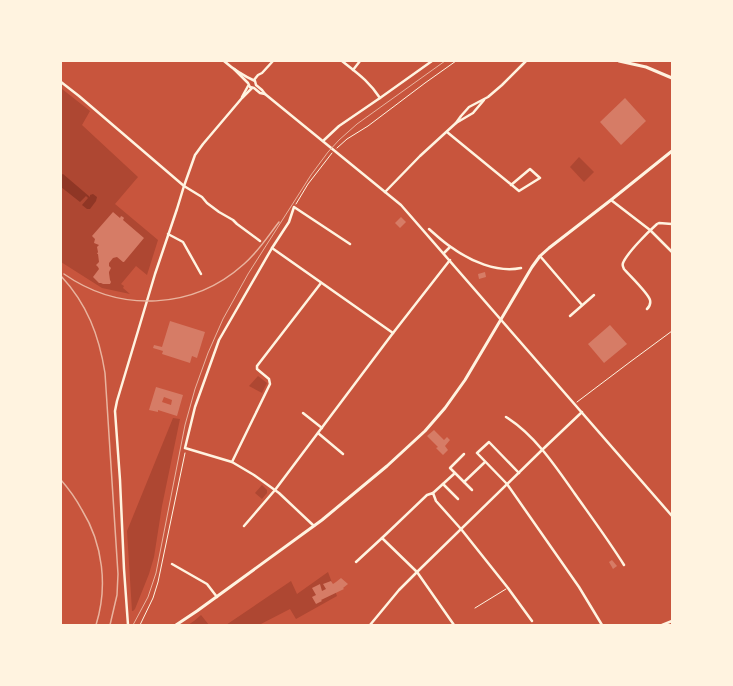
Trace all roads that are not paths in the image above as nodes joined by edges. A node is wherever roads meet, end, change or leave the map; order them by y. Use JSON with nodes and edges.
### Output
{"nodes":[{"id":1,"x":224,"y":61,"type":"edge"},
{"id":2,"x":273,"y":61,"type":"edge"},
{"id":3,"x":342,"y":61,"type":"edge"},
{"id":4,"x":360,"y":61,"type":"edge"},
{"id":5,"x":432,"y":61,"type":"edge"},
{"id":6,"x":526,"y":61,"type":"edge"},
{"id":7,"x":619,"y":61,"type":"edge"},
{"id":8,"x":234,"y":69,"type":"junction"},
{"id":9,"x":353,"y":70,"type":"junction"},
{"id":10,"x":672,"y":78,"type":"edge"},
{"id":11,"x":253,"y":80,"type":"junction"},
{"id":12,"x":61,"y":82,"type":"edge"},
{"id":13,"x":248,"y":84,"type":"junction"},
{"id":14,"x":256,"y":84,"type":"junction"},
{"id":15,"x":253,"y":88,"type":"junction"},
{"id":16,"x":265,"y":94,"type":"junction"},
{"id":17,"x":242,"y":98,"type":"junction"},
{"id":18,"x":380,"y":98,"type":"junction"},
{"id":19,"x":484,"y":100,"type":"junction"},
{"id":20,"x":456,"y":123,"type":"junction"},
{"id":21,"x":447,"y":132,"type":"junction"},
{"id":22,"x":323,"y":141,"type":"junction"},
{"id":23,"x":672,"y":151,"type":"edge"},
{"id":24,"x":511,"y":185,"type":"junction"},
{"id":25,"x":184,"y":186,"type":"junction"},
{"id":26,"x":385,"y":192,"type":"junction"},
{"id":27,"x":611,"y":200,"type":"junction"},
{"id":28,"x":672,"y":224,"type":"edge"},
{"id":29,"x":429,"y":229,"type":"dead end"},
{"id":30,"x":650,"y":230,"type":"junction"},
{"id":31,"x":168,"y":234,"type":"junction"},
{"id":32,"x":260,"y":241,"type":"dead end"},
{"id":33,"x":350,"y":244,"type":"dead end"},
{"id":34,"x":450,"y":247,"type":"junction"},
{"id":35,"x":272,"y":248,"type":"junction"},
{"id":36,"x":672,"y":252,"type":"edge"},
{"id":37,"x":444,"y":253,"type":"junction"},
{"id":38,"x":540,"y":256,"type":"junction"},
{"id":39,"x":450,"y":260,"type":"junction"},
{"id":40,"x":522,"y":268,"type":"dead end"},
{"id":41,"x":201,"y":274,"type":"dead end"},
{"id":42,"x":321,"y":283,"type":"junction"},
{"id":43,"x":594,"y":295,"type":"dead end"},
{"id":44,"x":582,"y":305,"type":"junction"},
{"id":45,"x":647,"y":309,"type":"dead end"},
{"id":46,"x":570,"y":316,"type":"dead end"},
{"id":47,"x":501,"y":319,"type":"junction"},
{"id":48,"x":393,"y":334,"type":"junction"},
{"id":49,"x":582,"y":412,"type":"junction"},
{"id":50,"x":303,"y":413,"type":"dead end"},
{"id":51,"x":506,"y":418,"type":"dead end"},
{"id":52,"x":322,"y":428,"type":"junction"},
{"id":53,"x":318,"y":434,"type":"junction"},
{"id":54,"x":542,"y":450,"type":"junction"},
{"id":55,"x":343,"y":454,"type":"dead end"},
{"id":56,"x":464,"y":454,"type":"dead end"},
{"id":57,"x":232,"y":462,"type":"junction"},
{"id":58,"x":485,"y":462,"type":"junction"},
{"id":59,"x":455,"y":473,"type":"junction"},
{"id":60,"x":519,"y":473,"type":"junction"},
{"id":61,"x":464,"y":482,"type":"junction"},
{"id":62,"x":443,"y":484,"type":"junction"},
{"id":63,"x":507,"y":484,"type":"junction"},
{"id":64,"x":275,"y":490,"type":"junction"},
{"id":65,"x":472,"y":490,"type":"dead end"},
{"id":66,"x":433,"y":493,"type":"junction"},
{"id":67,"x":458,"y":499,"type":"dead end"},
{"id":68,"x":672,"y":516,"type":"edge"},
{"id":69,"x":244,"y":526,"type":"dead end"},
{"id":70,"x":314,"y":526,"type":"junction"},
{"id":71,"x":461,"y":529,"type":"junction"},
{"id":72,"x":382,"y":538,"type":"junction"},
{"id":73,"x":356,"y":562,"type":"dead end"},
{"id":74,"x":172,"y":564,"type":"dead end"},
{"id":75,"x":624,"y":565,"type":"dead end"},
{"id":76,"x":417,"y":572,"type":"junction"},
{"id":77,"x":217,"y":597,"type":"junction"},
{"id":78,"x":532,"y":620,"type":"dead end"},
{"id":79,"x":672,"y":621,"type":"edge"},
{"id":80,"x":128,"y":625,"type":"edge"},
{"id":81,"x":176,"y":625,"type":"edge"},
{"id":82,"x":370,"y":625,"type":"edge"},
{"id":83,"x":454,"y":625,"type":"edge"},
{"id":84,"x":602,"y":625,"type":"edge"},
{"id":85,"x":662,"y":625,"type":"edge"}],
"edges":[{"from":1,"to":8,"type":"street"},
{"from":2,"to":11,"type":"street"},
{"from":3,"to":9,"type":"street"},
{"from":4,"to":9,"type":"street"},
{"from":5,"to":18,"type":"street"},
{"from":6,"to":19,"type":"street"},
{"from":7,"to":10,"type":"main road"},
{"from":8,"to":11,"type":"street"},
{"from":8,"to":13,"type":"street"},
{"from":9,"to":18,"type":"street"},
{"from":11,"to":13,"type":"street"},
{"from":11,"to":14,"type":"street"},
{"from":12,"to":25,"type":"street"},
{"from":13,"to":15,"type":"street"},
{"from":13,"to":17,"type":"street"},
{"from":14,"to":15,"type":"street"},
{"from":14,"to":16,"type":"street"},
{"from":15,"to":16,"type":"street"},
{"from":15,"to":17,"type":"street"},
{"from":16,"to":22,"type":"street"},
{"from":17,"to":25,"type":"street"},
{"from":18,"to":22,"type":"street"},
{"from":19,"to":20,"type":"street"},
{"from":19,"to":20,"type":"street"},
{"from":20,"to":21,"type":"street"},
{"from":21,"to":24,"type":"street"},
{"from":21,"to":26,"type":"street"},
{"from":22,"to":26,"type":"street"},
{"from":23,"to":27,"type":"main road"},
{"from":24,"to":24,"type":"street"},
{"from":25,"to":31,"type":"street"},
{"from":25,"to":32,"type":"street"},
{"from":26,"to":37,"type":"street"},
{"from":27,"to":30,"type":"street"},
{"from":27,"to":38,"type":"main road"},
{"from":28,"to":30,"type":"street"},
{"from":29,"to":34,"type":"street"},
{"from":30,"to":36,"type":"street"},
{"from":30,"to":45,"type":"street"},
{"from":31,"to":41,"type":"street"},
{"from":31,"to":80,"type":"street"},
{"from":33,"to":35,"type":"street"},
{"from":34,"to":37,"type":"street"},
{"from":34,"to":40,"type":"street"},
{"from":35,"to":42,"type":"street"},
{"from":35,"to":57,"type":"street"},
{"from":37,"to":39,"type":"street"},
{"from":38,"to":44,"type":"street"},
{"from":38,"to":47,"type":"main road"},
{"from":39,"to":47,"type":"street"},
{"from":39,"to":48,"type":"street"},
{"from":42,"to":48,"type":"street"},
{"from":42,"to":57,"type":"street"},
{"from":43,"to":44,"type":"street"},
{"from":44,"to":46,"type":"street"},
{"from":47,"to":49,"type":"street"},
{"from":47,"to":70,"type":"main road"},
{"from":48,"to":52,"type":"street"},
{"from":49,"to":54,"type":"street"},
{"from":49,"to":68,"type":"street"},
{"from":50,"to":52,"type":"street"},
{"from":51,"to":54,"type":"street"},
{"from":52,"to":53,"type":"street"},
{"from":53,"to":55,"type":"street"},
{"from":53,"to":64,"type":"street"},
{"from":54,"to":60,"type":"street"},
{"from":54,"to":75,"type":"street"},
{"from":56,"to":59,"type":"street"},
{"from":57,"to":64,"type":"street"},
{"from":58,"to":60,"type":"street"},
{"from":58,"to":61,"type":"street"},
{"from":58,"to":63,"type":"street"},
{"from":59,"to":61,"type":"street"},
{"from":59,"to":62,"type":"street"},
{"from":60,"to":63,"type":"street"},
{"from":61,"to":65,"type":"street"},
{"from":62,"to":66,"type":"street"},
{"from":62,"to":67,"type":"street"},
{"from":63,"to":71,"type":"street"},
{"from":63,"to":84,"type":"street"},
{"from":64,"to":69,"type":"street"},
{"from":64,"to":70,"type":"street"},
{"from":66,"to":71,"type":"street"},
{"from":66,"to":72,"type":"street"},
{"from":70,"to":77,"type":"main road"},
{"from":71,"to":76,"type":"street"},
{"from":71,"to":78,"type":"street"},
{"from":72,"to":73,"type":"street"},
{"from":72,"to":76,"type":"street"},
{"from":74,"to":77,"type":"street"},
{"from":76,"to":82,"type":"street"},
{"from":76,"to":83,"type":"street"},
{"from":77,"to":81,"type":"main road"},
{"from":79,"to":85,"type":"street"}]}
